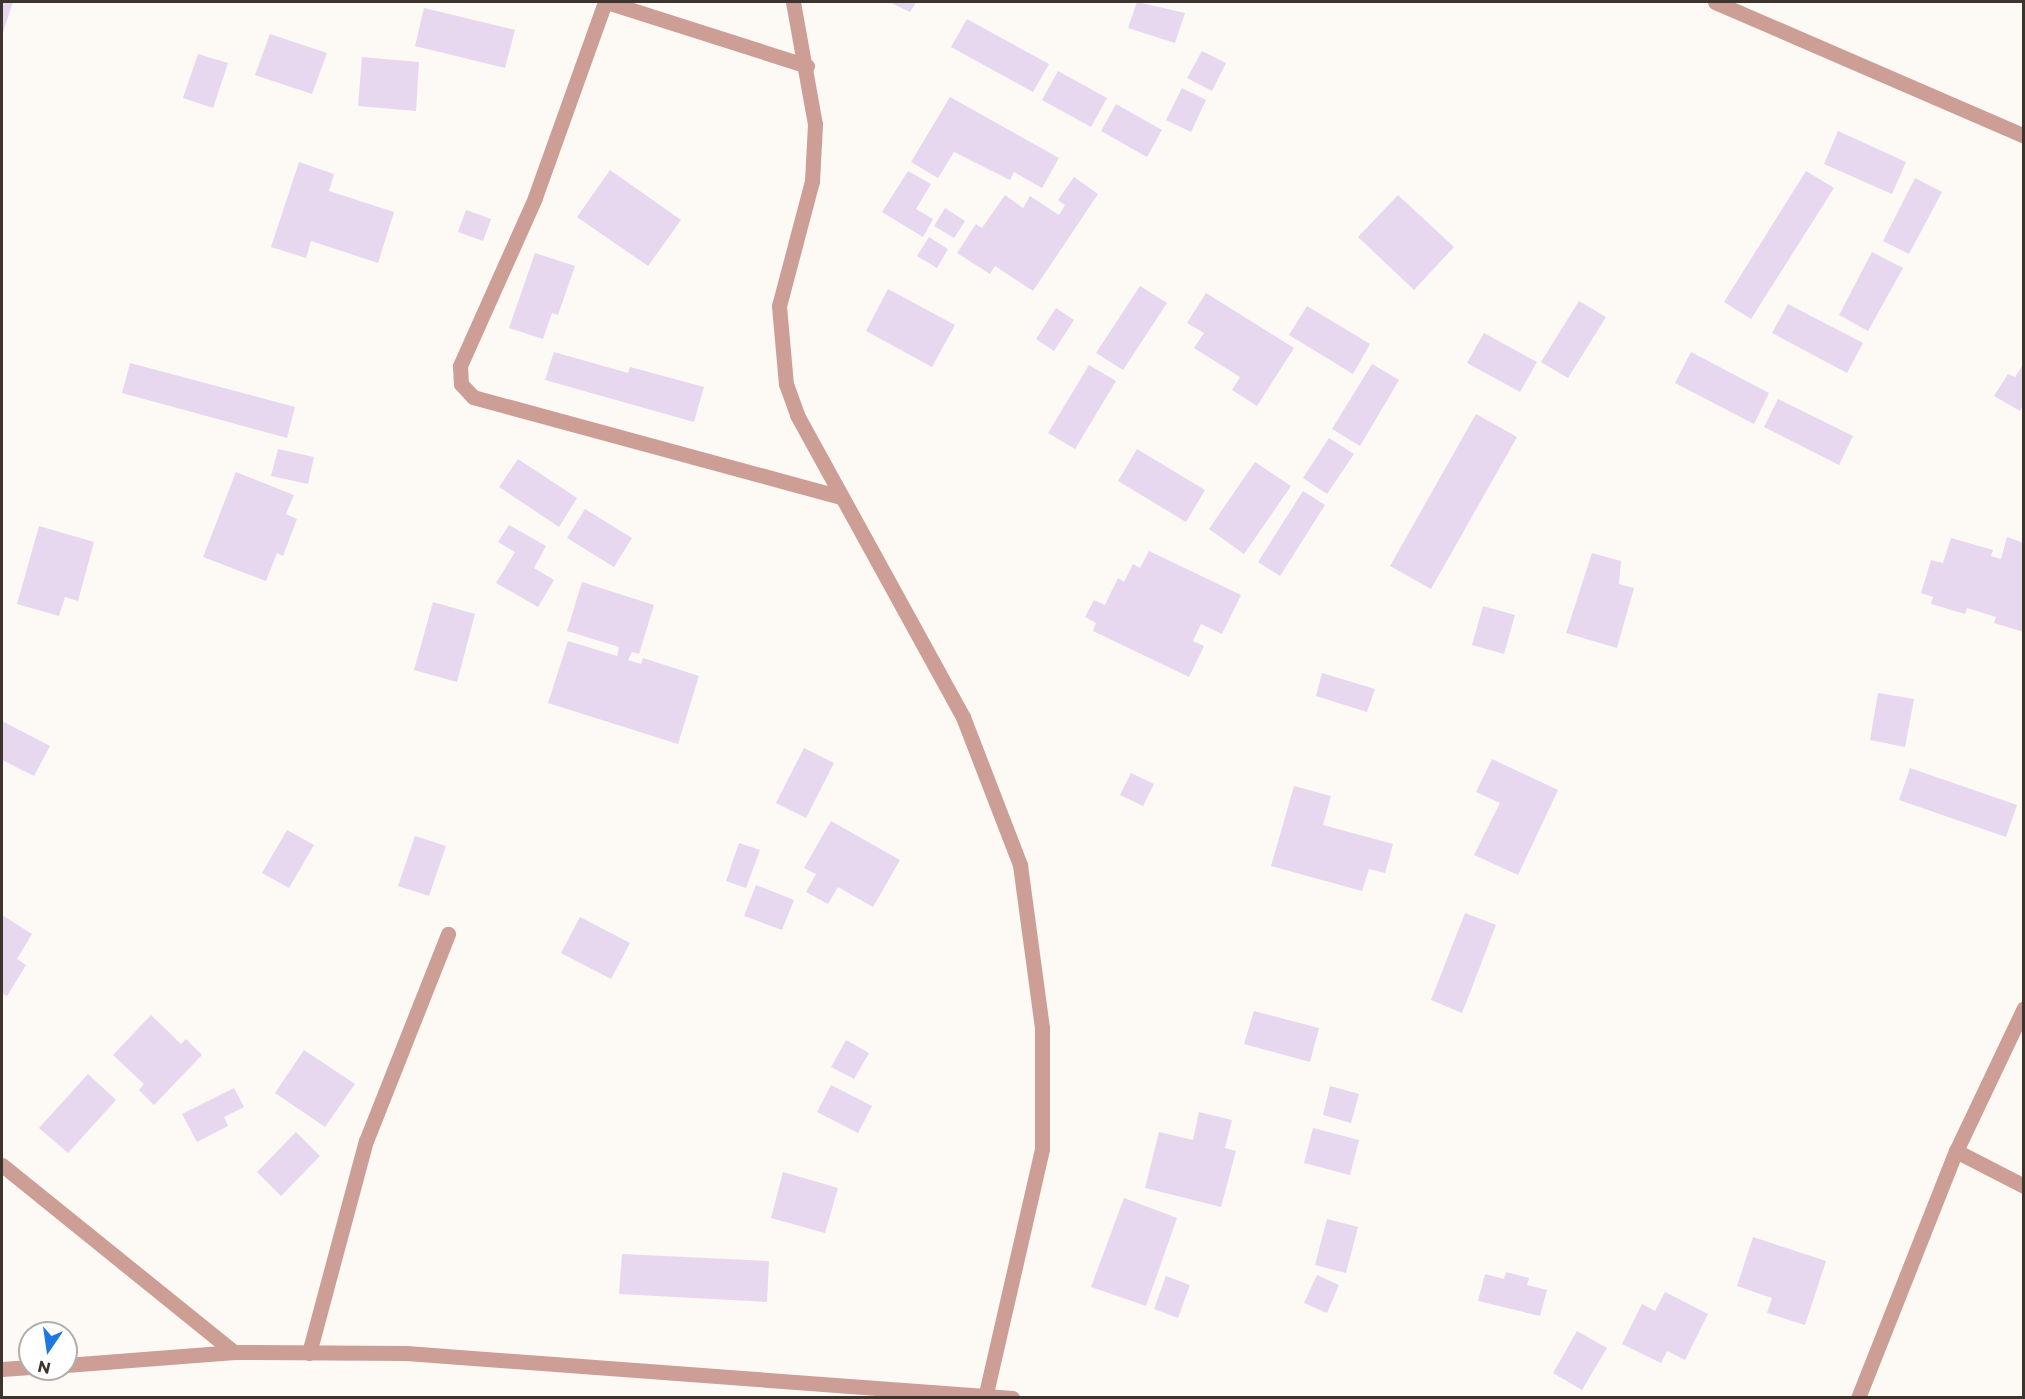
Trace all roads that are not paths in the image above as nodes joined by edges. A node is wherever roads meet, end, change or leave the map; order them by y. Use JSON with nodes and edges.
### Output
{"nodes":[{"id":1,"x":606,"y":2,"type":"edge"},
{"id":2,"x":793,"y":2,"type":"edge"},
{"id":3,"x":1715,"y":2,"type":"edge"},
{"id":4,"x":807,"y":66,"type":"junction"},
{"id":5,"x":2024,"y":136,"type":"edge"},
{"id":6,"x":842,"y":497,"type":"junction"},
{"id":7,"x":448,"y":934,"type":"dead end"},
{"id":8,"x":2024,"y":1008,"type":"edge"},
{"id":9,"x":1956,"y":1151,"type":"junction"},
{"id":10,"x":2,"y":1165,"type":"edge"},
{"id":11,"x":2024,"y":1186,"type":"edge"},
{"id":12,"x":234,"y":1352,"type":"junction"},
{"id":13,"x":309,"y":1353,"type":"junction"},
{"id":14,"x":78,"y":1364,"type":"edge"},
{"id":15,"x":18,"y":1368,"type":"edge"},
{"id":16,"x":2,"y":1370,"type":"edge"},
{"id":17,"x":986,"y":1394,"type":"junction"},
{"id":18,"x":1012,"y":1398,"type":"edge"},
{"id":19,"x":1858,"y":1398,"type":"edge"}],
"edges":[{"from":1,"to":4,"type":"street"},
{"from":1,"to":6,"type":"street"},
{"from":2,"to":4,"type":"street"},
{"from":3,"to":5,"type":"street"},
{"from":4,"to":6,"type":"street"},
{"from":6,"to":17,"type":"street"},
{"from":7,"to":13,"type":"street"},
{"from":8,"to":9,"type":"street"},
{"from":9,"to":11,"type":"street"},
{"from":9,"to":19,"type":"street"},
{"from":10,"to":12,"type":"street"},
{"from":12,"to":13,"type":"street"},
{"from":12,"to":14,"type":"street"},
{"from":13,"to":17,"type":"street"},
{"from":15,"to":16,"type":"street"},
{"from":17,"to":18,"type":"street"}]}
